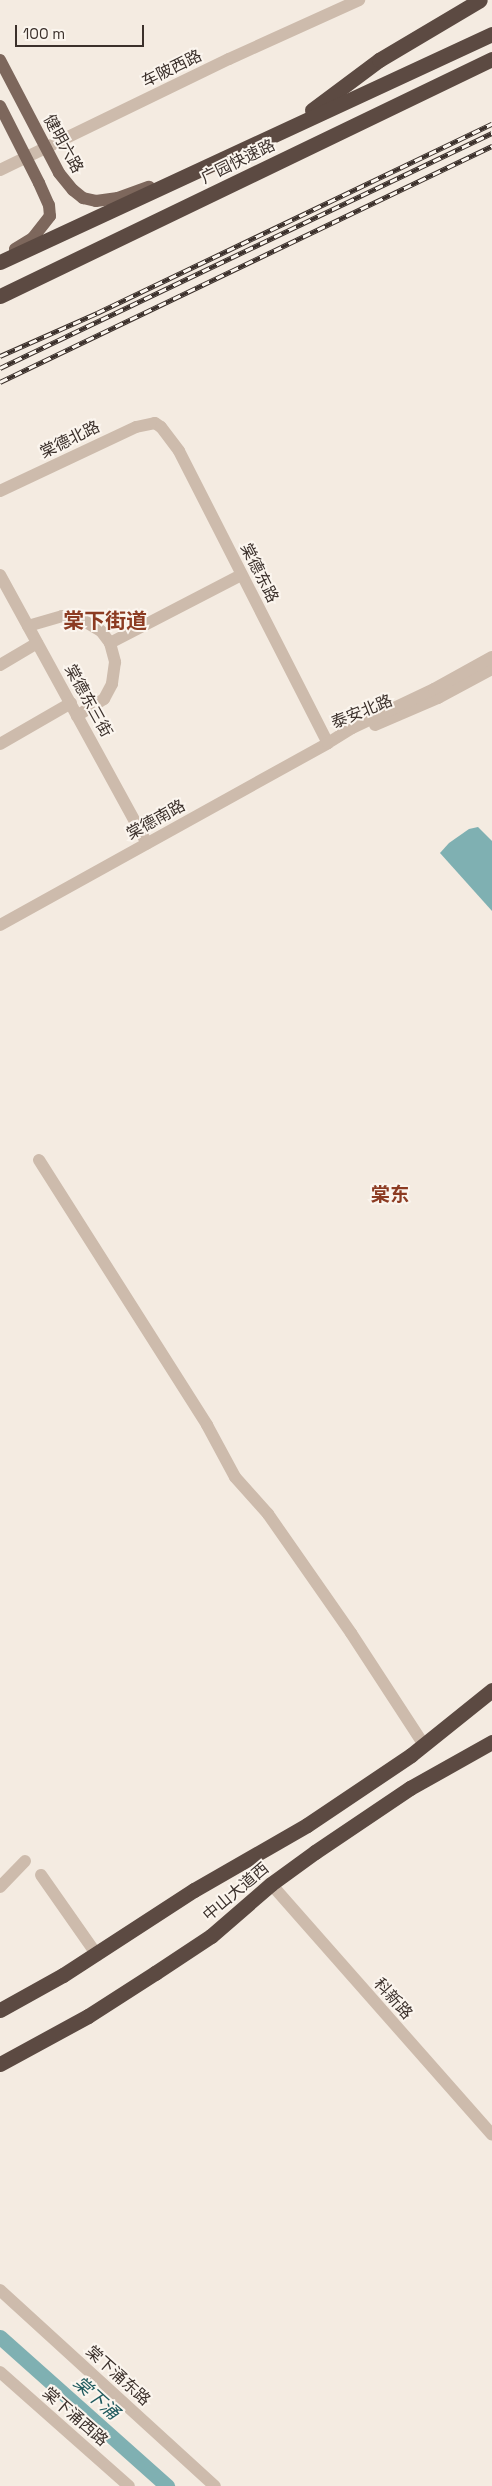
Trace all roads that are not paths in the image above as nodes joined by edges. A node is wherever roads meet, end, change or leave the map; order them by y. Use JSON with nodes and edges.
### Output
{"nodes":[{"id":1,"x":359,"y":0,"type":"edge"},
{"id":2,"x":480,"y":0,"type":"edge"},
{"id":3,"x":492,"y":34,"type":"edge"},
{"id":4,"x":492,"y":59,"type":"edge"},
{"id":5,"x":0,"y":60,"type":"edge"},
{"id":6,"x":0,"y":106,"type":"edge"},
{"id":7,"x":290,"y":126,"type":"junction"},
{"id":8,"x":46,"y":149,"type":"junction"},
{"id":9,"x":27,"y":158,"type":"junction"},
{"id":10,"x":0,"y":170,"type":"edge"},
{"id":11,"x":184,"y":176,"type":"junction"},
{"id":12,"x":0,"y":260,"type":"edge"},
{"id":13,"x":0,"y":296,"type":"edge"},
{"id":14,"x":155,"y":423,"type":"joint"},
{"id":15,"x":0,"y":491,"type":"edge"},
{"id":16,"x":0,"y":575,"type":"edge"},
{"id":17,"x":241,"y":575,"type":"junction"},
{"id":18,"x":28,"y":626,"type":"junction"},
{"id":19,"x":37,"y":643,"type":"junction"},
{"id":20,"x":110,"y":643,"type":"junction"},
{"id":21,"x":492,"y":657,"type":"edge"},
{"id":22,"x":0,"y":665,"type":"edge"},
{"id":23,"x":492,"y":668,"type":"edge"},
{"id":24,"x":71,"y":703,"type":"junction"},
{"id":25,"x":77,"y":716,"type":"junction"},
{"id":26,"x":328,"y":743,"type":"junction"},
{"id":27,"x":0,"y":744,"type":"edge"},
{"id":28,"x":147,"y":843,"type":"junction"},
{"id":29,"x":0,"y":925,"type":"edge"},
{"id":30,"x":39,"y":1160,"type":"dead end"},
{"id":31,"x":492,"y":1690,"type":"edge"},
{"id":32,"x":492,"y":1742,"type":"edge"},
{"id":33,"x":424,"y":1745,"type":"junction"},
{"id":34,"x":25,"y":1861,"type":"dead end"},
{"id":35,"x":41,"y":1875,"type":"dead end"},
{"id":36,"x":271,"y":1884,"type":"junction"},
{"id":37,"x":0,"y":1887,"type":"edge"},
{"id":38,"x":97,"y":1955,"type":"junction"},
{"id":39,"x":0,"y":2010,"type":"edge"},
{"id":40,"x":0,"y":2064,"type":"edge"},
{"id":41,"x":492,"y":2135,"type":"edge"},
{"id":42,"x":0,"y":2290,"type":"edge"},
{"id":43,"x":0,"y":2372,"type":"edge"},
{"id":44,"x":129,"y":2486,"type":"edge"},
{"id":45,"x":215,"y":2486,"type":"edge"}],
"edges":[{"from":1,"to":8,"type":"street","name":"车陂西路"},
{"from":2,"to":7,"type":"highway"},
{"from":3,"to":7,"type":"highway","name":"广园快速路"},
{"from":4,"to":13,"type":"highway","name":"广园快速路"},
{"from":5,"to":8,"type":"main road","name":"健明六路"},
{"from":6,"to":9,"type":"main road"},
{"from":7,"to":11,"type":"highway","name":"广园快速路"},
{"from":8,"to":9,"type":"street","name":"车陂西路"},
{"from":8,"to":11,"type":"main road","name":"健明六路"},
{"from":9,"to":10,"type":"street","name":"车陂西路"},
{"from":9,"to":12,"type":"main road"},
{"from":11,"to":12,"type":"highway","name":"广园快速路"},
{"from":14,"to":15,"type":"street","name":"棠德北路"},
{"from":14,"to":17,"type":"street","name":"棠德东路"},
{"from":16,"to":18,"type":"street","name":"棠德东三街"},
{"from":17,"to":20,"type":"street"},
{"from":17,"to":26,"type":"street","name":"棠德东路"},
{"from":18,"to":19,"type":"street","name":"棠德东三街"},
{"from":18,"to":20,"type":"street"},
{"from":19,"to":22,"type":"street"},
{"from":19,"to":24,"type":"street","name":"棠德东三街"},
{"from":20,"to":25,"type":"street"},
{"from":21,"to":26,"type":"street","name":"泰安北路"},
{"from":23,"to":26,"type":"street","name":"泰安北路"},
{"from":24,"to":25,"type":"street","name":"棠德东三街"},
{"from":24,"to":27,"type":"street"},
{"from":25,"to":28,"type":"street","name":"棠德东三街"},
{"from":26,"to":28,"type":"street","name":"棠德南路"},
{"from":28,"to":29,"type":"street","name":"棠德南路"},
{"from":30,"to":33,"type":"street"},
{"from":31,"to":33,"type":"highway","name":"中山大道西"},
{"from":32,"to":36,"type":"highway","name":"中山大道西"},
{"from":33,"to":38,"type":"highway","name":"中山大道西"},
{"from":34,"to":37,"type":"street"},
{"from":35,"to":38,"type":"street"},
{"from":36,"to":40,"type":"highway","name":"中山大道西"},
{"from":36,"to":41,"type":"street","name":"科新路"},
{"from":38,"to":39,"type":"highway","name":"中山大道西"},
{"from":42,"to":45,"type":"street","name":"棠下涌东路"},
{"from":43,"to":44,"type":"street","name":"棠下涌西路"}]}
